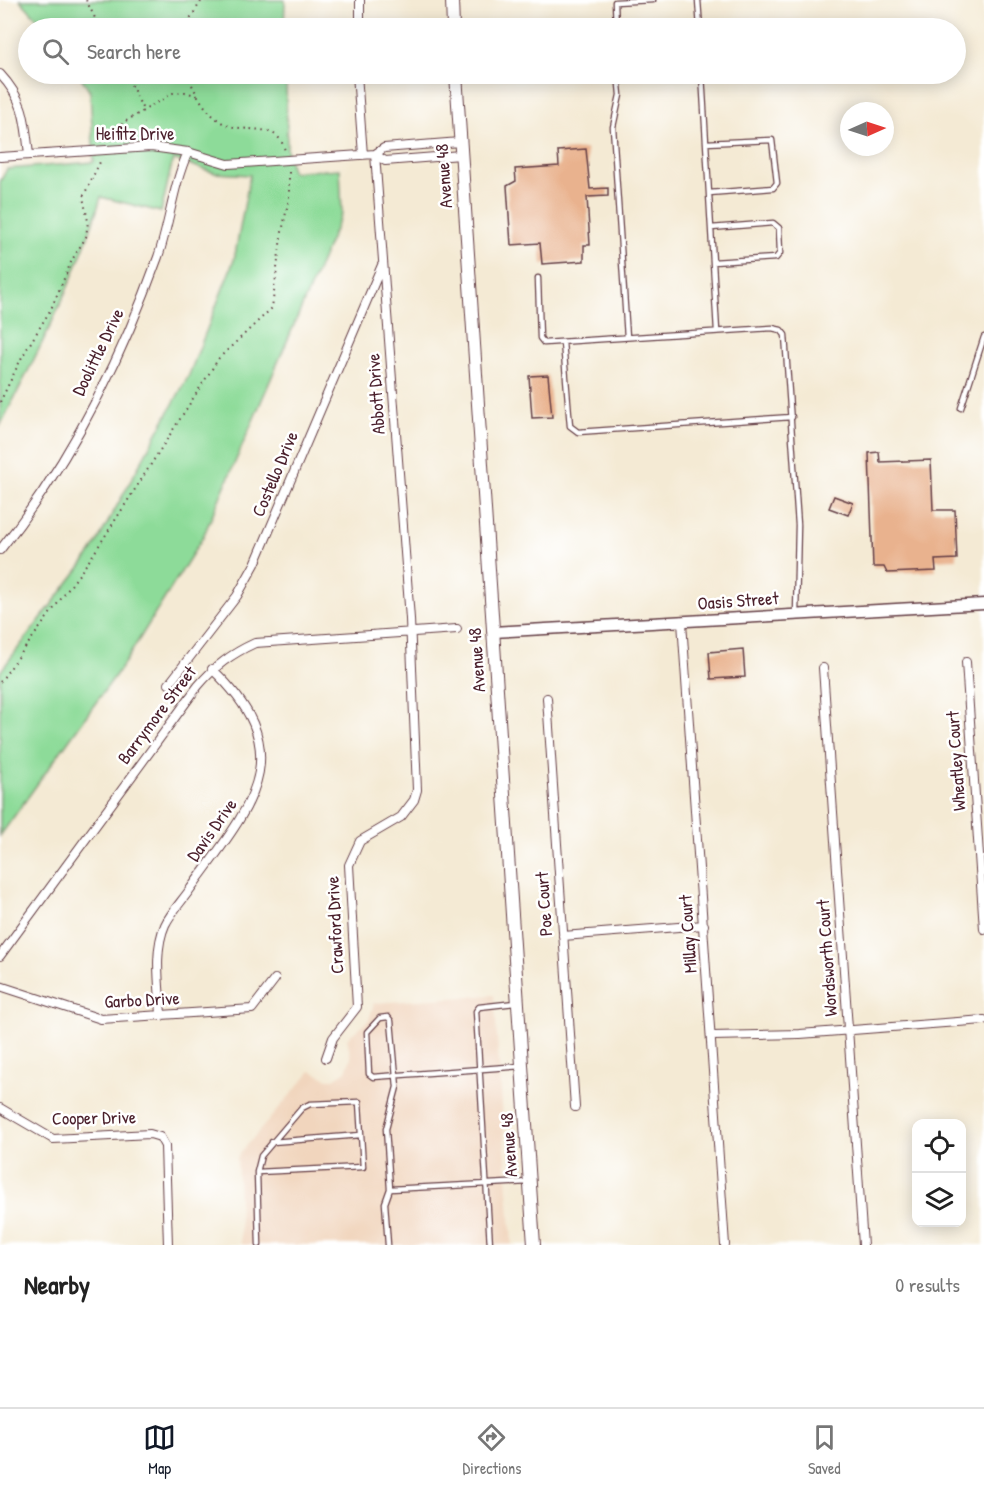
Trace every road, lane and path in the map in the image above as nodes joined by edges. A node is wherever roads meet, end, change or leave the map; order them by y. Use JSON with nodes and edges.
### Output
{"nodes":[{"id":1,"x":86,"y":0,"type":"edge"},
{"id":2,"x":202,"y":0,"type":"edge"},
{"id":3,"x":360,"y":0,"type":"edge"},
{"id":4,"x":452,"y":0,"type":"edge"},
{"id":5,"x":653,"y":0,"type":"edge"},
{"id":6,"x":698,"y":0,"type":"edge"},
{"id":7,"x":95,"y":18,"type":"edge"},
{"id":8,"x":190,"y":18,"type":"edge"},
{"id":9,"x":360,"y":18,"type":"edge"},
{"id":10,"x":453,"y":18,"type":"edge"},
{"id":11,"x":616,"y":18,"type":"edge"},
{"id":12,"x":699,"y":18,"type":"edge"},
{"id":13,"x":0,"y":74,"type":"edge"},
{"id":14,"x":131,"y":84,"type":"edge"},
{"id":15,"x":192,"y":84,"type":"edge"},
{"id":16,"x":358,"y":84,"type":"edge"},
{"id":17,"x":457,"y":84,"type":"edge"},
{"id":18,"x":619,"y":84,"type":"edge"},
{"id":19,"x":703,"y":84,"type":"edge"},
{"id":20,"x":199,"y":96,"type":"junction"},
{"id":21,"x":144,"y":112,"type":"junction"},
{"id":22,"x":460,"y":142,"type":"junction"},
{"id":23,"x":706,"y":143,"type":"junction"},
{"id":24,"x":413,"y":145,"type":"junction"},
{"id":25,"x":107,"y":150,"type":"junction"},
{"id":26,"x":188,"y":152,"type":"junction"},
{"id":27,"x":375,"y":154,"type":"junction"},
{"id":28,"x":28,"y":155,"type":"junction"},
{"id":29,"x":363,"y":155,"type":"junction"},
{"id":30,"x":460,"y":155,"type":"junction"},
{"id":31,"x":0,"y":157,"type":"edge"},
{"id":32,"x":414,"y":159,"type":"junction"},
{"id":33,"x":287,"y":160,"type":"junction"},
{"id":34,"x":709,"y":193,"type":"junction"},
{"id":35,"x":711,"y":228,"type":"junction"},
{"id":36,"x":383,"y":262,"type":"junction"},
{"id":37,"x":713,"y":262,"type":"junction"},
{"id":38,"x":538,"y":278,"type":"dead end"},
{"id":39,"x":717,"y":331,"type":"junction"},
{"id":40,"x":984,"y":337,"type":"edge"},
{"id":41,"x":627,"y":338,"type":"junction"},
{"id":42,"x":563,"y":342,"type":"junction"},
{"id":43,"x":0,"y":402,"type":"edge"},
{"id":44,"x":962,"y":408,"type":"dead end"},
{"id":45,"x":792,"y":417,"type":"junction"},
{"id":46,"x":0,"y":550,"type":"edge"},
{"id":47,"x":984,"y":604,"type":"edge"},
{"id":48,"x":796,"y":614,"type":"junction"},
{"id":49,"x":682,"y":622,"type":"junction"},
{"id":50,"x":457,"y":629,"type":"dead end"},
{"id":51,"x":410,"y":632,"type":"junction"},
{"id":52,"x":493,"y":632,"type":"junction"},
{"id":53,"x":966,"y":662,"type":"dead end"},
{"id":54,"x":823,"y":668,"type":"dead end"},
{"id":55,"x":212,"y":669,"type":"junction"},
{"id":56,"x":0,"y":682,"type":"edge"},
{"id":57,"x":169,"y":684,"type":"dead end"},
{"id":58,"x":548,"y":698,"type":"dead end"},
{"id":59,"x":983,"y":912,"type":"edge"},
{"id":60,"x":704,"y":924,"type":"junction"},
{"id":61,"x":984,"y":929,"type":"edge"},
{"id":62,"x":563,"y":936,"type":"junction"},
{"id":63,"x":0,"y":956,"type":"edge"},
{"id":64,"x":275,"y":979,"type":"dead end"},
{"id":65,"x":0,"y":986,"type":"edge"},
{"id":66,"x":518,"y":1003,"type":"junction"},
{"id":67,"x":161,"y":1016,"type":"junction"},
{"id":68,"x":984,"y":1020,"type":"edge"},
{"id":69,"x":849,"y":1031,"type":"junction"},
{"id":70,"x":712,"y":1036,"type":"junction"},
{"id":71,"x":326,"y":1058,"type":"dead end"},
{"id":72,"x":522,"y":1066,"type":"junction"},
{"id":73,"x":479,"y":1069,"type":"junction"},
{"id":74,"x":396,"y":1075,"type":"junction"},
{"id":75,"x":575,"y":1107,"type":"dead end"},
{"id":76,"x":0,"y":1108,"type":"edge"},
{"id":77,"x":361,"y":1136,"type":"junction"},
{"id":78,"x":272,"y":1142,"type":"junction"},
{"id":79,"x":257,"y":1172,"type":"junction"},
{"id":80,"x":530,"y":1182,"type":"junction"},
{"id":81,"x":486,"y":1184,"type":"junction"},
{"id":82,"x":390,"y":1189,"type":"junction"},
{"id":83,"x":168,"y":1245,"type":"edge"},
{"id":84,"x":259,"y":1245,"type":"edge"},
{"id":85,"x":388,"y":1245,"type":"edge"},
{"id":86,"x":490,"y":1245,"type":"edge"},
{"id":87,"x":534,"y":1245,"type":"edge"},
{"id":88,"x":725,"y":1245,"type":"edge"},
{"id":89,"x":863,"y":1245,"type":"edge"}],
"edges":[{"from":1,"to":7,"type":"path"},
{"from":2,"to":8,"type":"path"},
{"from":3,"to":9,"type":"street"},
{"from":4,"to":10,"type":"main road"},
{"from":5,"to":11,"type":"lane"},
{"from":6,"to":12,"type":"lane"},
{"from":13,"to":28,"type":"street"},
{"from":14,"to":21,"type":"path"},
{"from":15,"to":20,"type":"path"},
{"from":16,"to":29,"type":"street"},
{"from":17,"to":22,"type":"main road","name":"Avenue 48"},
{"from":18,"to":41,"type":"lane"},
{"from":19,"to":23,"type":"lane"},
{"from":20,"to":21,"type":"path"},
{"from":20,"to":33,"type":"path"},
{"from":21,"to":25,"type":"path"},
{"from":22,"to":24,"type":"street","name":"Heifitz Drive"},
{"from":22,"to":30,"type":"main road","name":"Avenue 48"},
{"from":23,"to":34,"type":"lane"},
{"from":23,"to":34,"type":"lane"},
{"from":24,"to":27,"type":"street","name":"Heifitz Drive"},
{"from":24,"to":32,"type":"lane"},
{"from":25,"to":26,"type":"street","name":"Heifitz Drive"},
{"from":25,"to":28,"type":"street","name":"Heifitz Drive"},
{"from":25,"to":43,"type":"path"},
{"from":26,"to":33,"type":"street","name":"Heifitz Drive"},
{"from":26,"to":46,"type":"street","name":"Doolittle Drive"},
{"from":27,"to":29,"type":"street","name":"Heifitz Drive"},
{"from":27,"to":32,"type":"street","name":"Heifitz Drive"},
{"from":27,"to":36,"type":"street","name":"Abbott Drive"},
{"from":28,"to":31,"type":"street","name":"Heifitz Drive"},
{"from":29,"to":33,"type":"street","name":"Heifitz Drive"},
{"from":30,"to":32,"type":"street","name":"Heifitz Drive"},
{"from":30,"to":52,"type":"main road","name":"Avenue 48"},
{"from":33,"to":56,"type":"path"},
{"from":34,"to":35,"type":"lane"},
{"from":35,"to":37,"type":"lane"},
{"from":35,"to":37,"type":"lane"},
{"from":36,"to":51,"type":"street","name":"Abbott Drive"},
{"from":36,"to":57,"type":"street","name":"Costello Drive"},
{"from":37,"to":39,"type":"lane"},
{"from":38,"to":42,"type":"lane"},
{"from":39,"to":41,"type":"lane"},
{"from":39,"to":45,"type":"lane"},
{"from":40,"to":44,"type":"lane"},
{"from":41,"to":42,"type":"lane"},
{"from":42,"to":45,"type":"lane"},
{"from":45,"to":48,"type":"lane"},
{"from":47,"to":48,"type":"street","name":"Oasis Street"},
{"from":48,"to":49,"type":"street","name":"Oasis Street"},
{"from":49,"to":52,"type":"street","name":"Oasis Street"},
{"from":49,"to":60,"type":"street","name":"Millay Court"},
{"from":50,"to":51,"type":"street","name":"Barrymore Street"},
{"from":51,"to":55,"type":"street","name":"Barrymore Street"},
{"from":51,"to":71,"type":"street","name":"Crawford Drive"},
{"from":52,"to":66,"type":"main road","name":"Avenue 48"},
{"from":53,"to":59,"type":"street","name":"Wheatley Court"},
{"from":54,"to":69,"type":"street","name":"Wordsworth Court"},
{"from":55,"to":63,"type":"street","name":"Barrymore Street"},
{"from":55,"to":67,"type":"street","name":"Davis Drive"},
{"from":58,"to":62,"type":"street","name":"Poe Court"},
{"from":59,"to":61,"type":"street","name":"Wheatley Court"},
{"from":60,"to":62,"type":"street"},
{"from":60,"to":70,"type":"street","name":"Millay Court"},
{"from":62,"to":75,"type":"street","name":"Poe Court"},
{"from":64,"to":67,"type":"street","name":"Garbo Drive"},
{"from":65,"to":67,"type":"street","name":"Garbo Drive"},
{"from":66,"to":72,"type":"main road","name":"Avenue 48"},
{"from":66,"to":73,"type":"lane"},
{"from":68,"to":69,"type":"street"},
{"from":69,"to":70,"type":"street"},
{"from":69,"to":89,"type":"street","name":"Wordsworth Court"},
{"from":70,"to":88,"type":"street","name":"Millay Court"},
{"from":72,"to":73,"type":"lane"},
{"from":72,"to":80,"type":"main road","name":"Avenue 48"},
{"from":73,"to":74,"type":"lane"},
{"from":73,"to":81,"type":"lane"},
{"from":74,"to":74,"type":"lane"},
{"from":74,"to":82,"type":"lane"},
{"from":76,"to":83,"type":"street","name":"Cooper Drive"},
{"from":77,"to":78,"type":"lane"},
{"from":77,"to":78,"type":"lane"},
{"from":77,"to":79,"type":"lane"},
{"from":78,"to":79,"type":"lane"},
{"from":79,"to":84,"type":"lane"},
{"from":80,"to":81,"type":"lane"},
{"from":80,"to":87,"type":"main road","name":"Avenue 48"},
{"from":81,"to":82,"type":"lane"},
{"from":81,"to":86,"type":"lane"},
{"from":82,"to":85,"type":"lane"}]}
